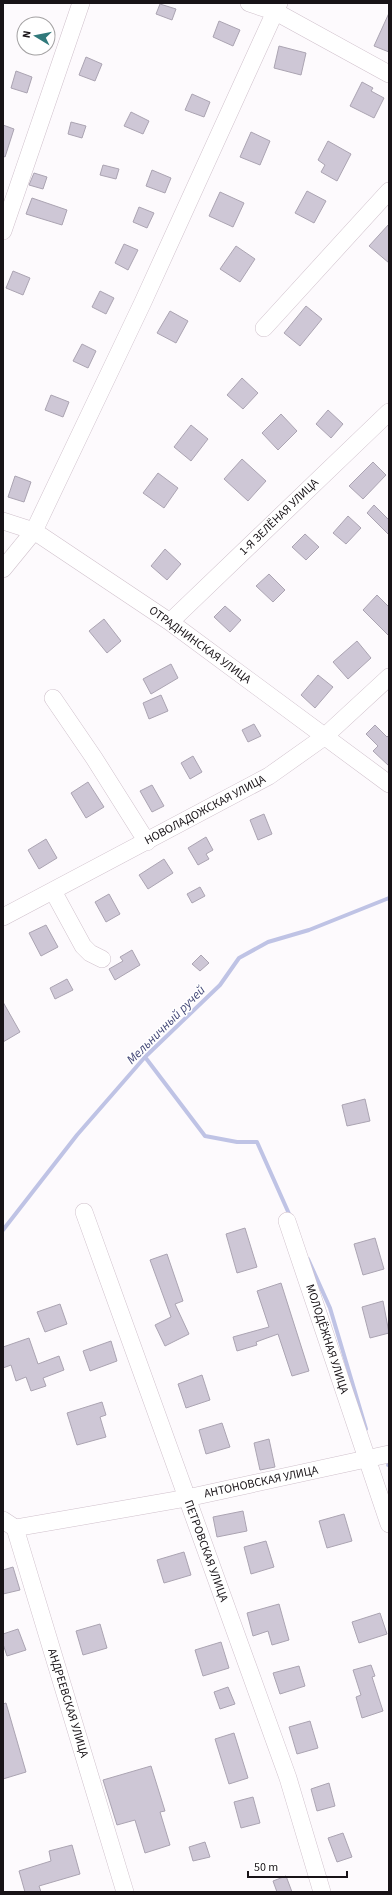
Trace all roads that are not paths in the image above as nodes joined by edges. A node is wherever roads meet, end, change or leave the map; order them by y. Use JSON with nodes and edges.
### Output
{"nodes":[{"id":1,"x":81,"y":3,"type":"edge"},
{"id":2,"x":250,"y":3,"type":"edge"},
{"id":3,"x":278,"y":8,"type":"edge"},
{"id":4,"x":389,"y":74,"type":"edge"},
{"id":5,"x":389,"y":191,"type":"edge"},
{"id":6,"x":3,"y":231,"type":"edge"},
{"id":7,"x":264,"y":328,"type":"dead end"},
{"id":8,"x":389,"y":412,"type":"edge"},
{"id":9,"x":3,"y":521,"type":"edge"},
{"id":10,"x":34,"y":531,"type":"junction"},
{"id":11,"x":3,"y":569,"type":"edge"},
{"id":12,"x":170,"y":622,"type":"junction"},
{"id":13,"x":389,"y":677,"type":"edge"},
{"id":14,"x":53,"y":698,"type":"dead end"},
{"id":15,"x":324,"y":737,"type":"junction"},
{"id":16,"x":389,"y":784,"type":"edge"},
{"id":17,"x":147,"y":842,"type":"junction"},
{"id":18,"x":53,"y":891,"type":"junction"},
{"id":19,"x":3,"y":917,"type":"edge"},
{"id":20,"x":102,"y":959,"type":"dead end"},
{"id":21,"x":84,"y":1212,"type":"dead end"},
{"id":22,"x":287,"y":1221,"type":"dead end"},
{"id":23,"x":389,"y":1454,"type":"edge"},
{"id":24,"x":366,"y":1458,"type":"junction"},
{"id":25,"x":186,"y":1498,"type":"junction"},
{"id":26,"x":9,"y":1524,"type":"edge"},
{"id":27,"x":389,"y":1524,"type":"edge"},
{"id":28,"x":125,"y":1892,"type":"edge"},
{"id":29,"x":322,"y":1892,"type":"edge"}],
"edges":[{"from":1,"to":6,"type":"street"},
{"from":2,"to":3,"type":"street"},
{"from":3,"to":4,"type":"street"},
{"from":3,"to":10,"type":"street"},
{"from":5,"to":7,"type":"street"},
{"from":8,"to":12,"type":"street","name":"1-Я ЗЕЛЁНАЯ УЛИЦА"},
{"from":9,"to":10,"type":"street","name":"ОТРАДНИНСКАЯ УЛИЦА"},
{"from":10,"to":11,"type":"street"},
{"from":10,"to":12,"type":"street","name":"ОТРАДНИНСКАЯ УЛИЦА"},
{"from":12,"to":15,"type":"street","name":"ОТРАДНИНСКАЯ УЛИЦА"},
{"from":13,"to":15,"type":"street","name":"НОВОЛАДОЖСКАЯ УЛИЦА"},
{"from":14,"to":17,"type":"street"},
{"from":15,"to":16,"type":"street","name":"ОТРАДНИНСКАЯ УЛИЦА"},
{"from":15,"to":17,"type":"street","name":"НОВОЛАДОЖСКАЯ УЛИЦА"},
{"from":17,"to":18,"type":"street","name":"НОВОЛАДОЖСКАЯ УЛИЦА"},
{"from":18,"to":19,"type":"street","name":"НОВОЛАДОЖСКАЯ УЛИЦА"},
{"from":18,"to":20,"type":"street"},
{"from":21,"to":25,"type":"street","name":"ПЕТРОВСКАЯ УЛИЦА"},
{"from":22,"to":24,"type":"street","name":"МОЛОДЁЖНАЯ УЛИЦА"},
{"from":23,"to":24,"type":"street","name":"АНТОНОВСКАЯ УЛИЦА"},
{"from":24,"to":25,"type":"street","name":"АНТОНОВСКАЯ УЛИЦА"},
{"from":24,"to":27,"type":"street","name":"МОЛОДЁЖНАЯ УЛИЦА"},
{"from":25,"to":26,"type":"street","name":"АНТОНОВСКАЯ УЛИЦА"},
{"from":25,"to":29,"type":"street","name":"ПЕТРОВСКАЯ УЛИЦА"},
{"from":26,"to":28,"type":"street","name":"АНДРЕЕВСКАЯ УЛИЦА"}]}
